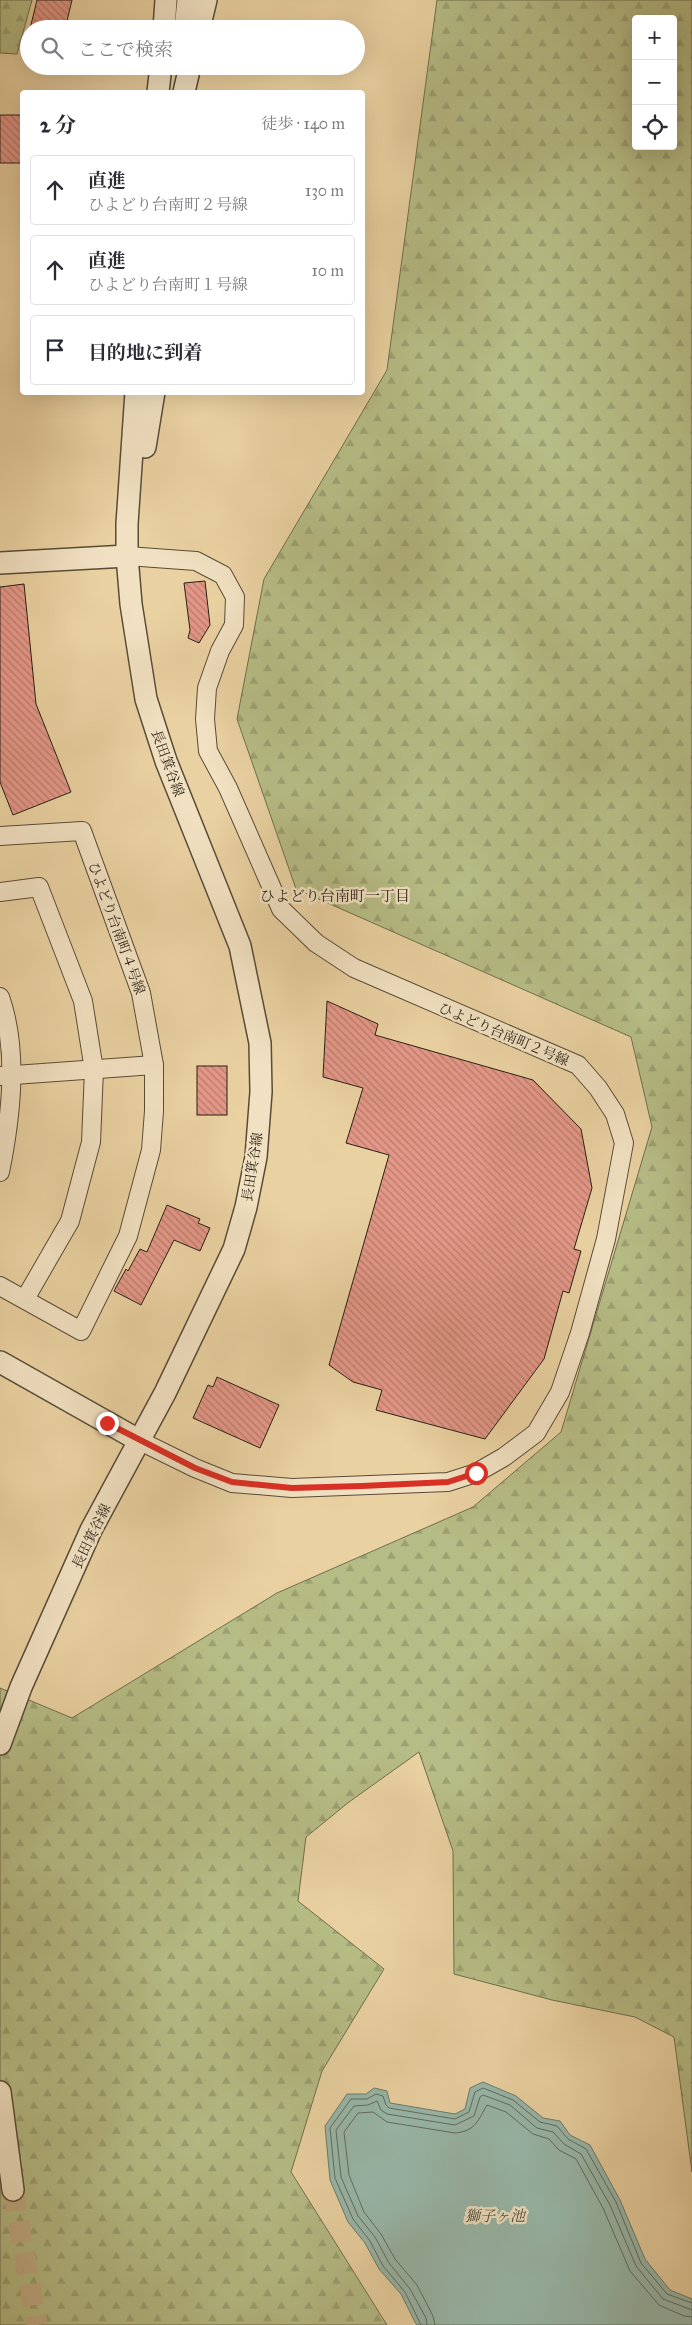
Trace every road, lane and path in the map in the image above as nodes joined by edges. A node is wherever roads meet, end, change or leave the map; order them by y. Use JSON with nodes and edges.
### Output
{"nodes":[{"id":1,"x":166,"y":0,"type":"edge"},
{"id":2,"x":188,"y":0,"type":"edge"},
{"id":3,"x":206,"y":0,"type":"edge"},
{"id":4,"x":165,"y":20,"type":"edge"},
{"id":5,"x":186,"y":20,"type":"edge"},
{"id":6,"x":201,"y":20,"type":"edge"},
{"id":7,"x":160,"y":75,"type":"edge"},
{"id":8,"x":180,"y":75,"type":"edge"},
{"id":9,"x":188,"y":75,"type":"edge"},
{"id":10,"x":158,"y":90,"type":"edge"},
{"id":11,"x":178,"y":90,"type":"edge"},
{"id":12,"x":184,"y":90,"type":"edge"},
{"id":13,"x":136,"y":395,"type":"edge"},
{"id":14,"x":154,"y":395,"type":"edge"},
{"id":15,"x":127,"y":556,"type":"junction"},
{"id":16,"x":0,"y":564,"type":"edge"},
{"id":17,"x":0,"y":836,"type":"edge"},
{"id":18,"x":0,"y":892,"type":"edge"},
{"id":19,"x":0,"y":997,"type":"edge"},
{"id":20,"x":154,"y":1065,"type":"junction"},
{"id":21,"x":94,"y":1070,"type":"junction"},
{"id":22,"x":6,"y":1076,"type":"edge"},
{"id":23,"x":0,"y":1172,"type":"edge"},
{"id":24,"x":0,"y":1286,"type":"edge"},
{"id":25,"x":25,"y":1299,"type":"junction"},
{"id":26,"x":0,"y":1362,"type":"edge"},
{"id":27,"x":140,"y":1441,"type":"junction"},
{"id":28,"x":0,"y":1744,"type":"edge"},
{"id":29,"x":0,"y":2092,"type":"edge"},
{"id":30,"x":13,"y":2190,"type":"tunnel mouth"}],
"edges":[{"from":1,"to":4,"type":"street"},
{"from":2,"to":5,"type":"street"},
{"from":3,"to":6,"type":"street"},
{"from":7,"to":10,"type":"street"},
{"from":8,"to":11,"type":"street"},
{"from":9,"to":12,"type":"street"},
{"from":13,"to":15,"type":"street","name":"長田箕谷線"},
{"from":14,"to":15,"type":"street","name":"長田箕谷線"},
{"from":15,"to":16,"type":"street"},
{"from":15,"to":27,"type":"street","name":"長田箕谷線"},
{"from":15,"to":27,"type":"street","name":"ひよどり台南町２号線"},
{"from":17,"to":20,"type":"street","name":"ひよどり台南町４号線"},
{"from":18,"to":21,"type":"street"},
{"from":19,"to":22,"type":"street"},
{"from":20,"to":21,"type":"street"},
{"from":20,"to":25,"type":"street","name":"ひよどり台南町４号線"},
{"from":21,"to":22,"type":"street"},
{"from":21,"to":25,"type":"street"},
{"from":22,"to":23,"type":"street"},
{"from":24,"to":25,"type":"street","name":"ひよどり台南町４号線"},
{"from":26,"to":27,"type":"street"},
{"from":27,"to":28,"type":"street","name":"長田箕谷線"},
{"from":29,"to":30,"type":"street"}]}
